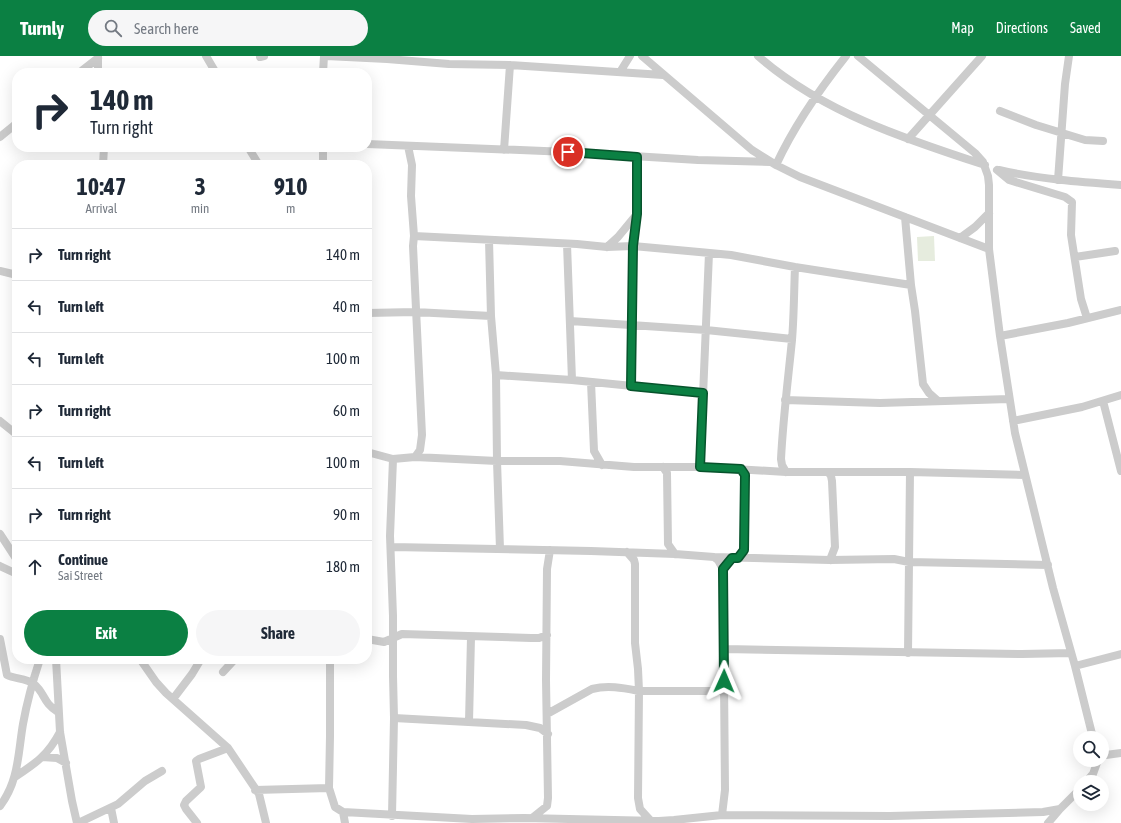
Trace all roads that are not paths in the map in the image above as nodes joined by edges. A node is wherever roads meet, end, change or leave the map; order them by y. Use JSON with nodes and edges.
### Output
{"nodes":[{"id":1,"x":206,"y":56,"type":"edge"},
{"id":2,"x":325,"y":56,"type":"edge"},
{"id":3,"x":630,"y":56,"type":"edge"},
{"id":4,"x":642,"y":56,"type":"edge"},
{"id":5,"x":758,"y":56,"type":"edge"},
{"id":6,"x":846,"y":56,"type":"edge"},
{"id":7,"x":858,"y":56,"type":"edge"},
{"id":8,"x":982,"y":56,"type":"edge"},
{"id":9,"x":1069,"y":56,"type":"edge"},
{"id":10,"x":98,"y":57,"type":"edge"},
{"id":11,"x":449,"y":60,"type":"edge"},
{"id":12,"x":510,"y":65,"type":"junction"},
{"id":13,"x":85,"y":68,"type":"edge"},
{"id":14,"x":98,"y":68,"type":"edge"},
{"id":15,"x":213,"y":68,"type":"edge"},
{"id":16,"x":324,"y":68,"type":"edge"},
{"id":17,"x":620,"y":72,"type":"junction"},
{"id":18,"x":663,"y":75,"type":"junction"},
{"id":19,"x":815,"y":98,"type":"junction"},
{"id":20,"x":1000,"y":111,"type":"dead end"},
{"id":21,"x":930,"y":116,"type":"junction"},
{"id":22,"x":12,"y":127,"type":"edge"},
{"id":23,"x":1062,"y":132,"type":"junction"},
{"id":24,"x":0,"y":137,"type":"edge"},
{"id":25,"x":908,"y":139,"type":"junction"},
{"id":26,"x":1103,"y":141,"type":"dead end"},
{"id":27,"x":372,"y":144,"type":"edge"},
{"id":28,"x":408,"y":146,"type":"junction"},
{"id":29,"x":504,"y":150,"type":"junction"},
{"id":30,"x":637,"y":157,"type":"junction"},
{"id":31,"x":773,"y":164,"type":"junction"},
{"id":32,"x":985,"y":166,"type":"junction"},
{"id":33,"x":997,"y":170,"type":"junction"},
{"id":34,"x":1058,"y":180,"type":"junction"},
{"id":35,"x":1121,"y":185,"type":"edge"},
{"id":36,"x":989,"y":213,"type":"junction"},
{"id":37,"x":637,"y":214,"type":"junction"},
{"id":38,"x":905,"y":217,"type":"junction"},
{"id":39,"x":414,"y":236,"type":"junction"},
{"id":40,"x":960,"y":238,"type":"junction"},
{"id":41,"x":489,"y":240,"type":"junction"},
{"id":42,"x":567,"y":244,"type":"junction"},
{"id":43,"x":633,"y":246,"type":"junction"},
{"id":44,"x":607,"y":247,"type":"junction"},
{"id":45,"x":989,"y":249,"type":"junction"},
{"id":46,"x":1115,"y":251,"type":"dead end"},
{"id":47,"x":709,"y":253,"type":"junction"},
{"id":48,"x":1075,"y":257,"type":"junction"},
{"id":49,"x":795,"y":267,"type":"junction"},
{"id":50,"x":0,"y":271,"type":"edge"},
{"id":51,"x":12,"y":274,"type":"edge"},
{"id":52,"x":911,"y":285,"type":"junction"},
{"id":53,"x":1121,"y":310,"type":"edge"},
{"id":54,"x":415,"y":312,"type":"junction"},
{"id":55,"x":372,"y":313,"type":"edge"},
{"id":56,"x":492,"y":316,"type":"junction"},
{"id":57,"x":1087,"y":318,"type":"junction"},
{"id":58,"x":570,"y":320,"type":"junction"},
{"id":59,"x":632,"y":324,"type":"junction"},
{"id":60,"x":706,"y":330,"type":"junction"},
{"id":61,"x":1000,"y":336,"type":"junction"},
{"id":62,"x":792,"y":339,"type":"junction"},
{"id":63,"x":496,"y":375,"type":"junction"},
{"id":64,"x":572,"y":380,"type":"junction"},
{"id":65,"x":591,"y":382,"type":"junction"},
{"id":66,"x":631,"y":386,"type":"junction"},
{"id":67,"x":925,"y":387,"type":"junction"},
{"id":68,"x":703,"y":393,"type":"junction"},
{"id":69,"x":1121,"y":395,"type":"edge"},
{"id":70,"x":1009,"y":399,"type":"junction"},
{"id":71,"x":785,"y":400,"type":"junction"},
{"id":72,"x":918,"y":401,"type":"junction"},
{"id":73,"x":938,"y":401,"type":"junction"},
{"id":74,"x":1103,"y":401,"type":"junction"},
{"id":75,"x":0,"y":421,"type":"edge"},
{"id":76,"x":1013,"y":421,"type":"junction"},
{"id":77,"x":12,"y":431,"type":"edge"},
{"id":78,"x":372,"y":453,"type":"edge"},
{"id":79,"x":415,"y":457,"type":"junction"},
{"id":80,"x":393,"y":459,"type":"junction"},
{"id":81,"x":781,"y":459,"type":"junction"},
{"id":82,"x":497,"y":461,"type":"junction"},
{"id":83,"x":602,"y":465,"type":"junction"},
{"id":84,"x":663,"y":467,"type":"junction"},
{"id":85,"x":700,"y":467,"type":"junction"},
{"id":86,"x":741,"y":469,"type":"junction"},
{"id":87,"x":770,"y":471,"type":"junction"},
{"id":88,"x":1121,"y":471,"type":"edge"},
{"id":89,"x":786,"y":472,"type":"junction"},
{"id":90,"x":910,"y":472,"type":"junction"},
{"id":91,"x":829,"y":473,"type":"junction"},
{"id":92,"x":1025,"y":476,"type":"junction"},
{"id":93,"x":0,"y":534,"type":"edge"},
{"id":94,"x":668,"y":544,"type":"junction"},
{"id":95,"x":392,"y":547,"type":"junction"},
{"id":96,"x":500,"y":549,"type":"junction"},
{"id":97,"x":550,"y":550,"type":"junction"},
{"id":98,"x":12,"y":552,"type":"edge"},
{"id":99,"x":627,"y":552,"type":"junction"},
{"id":100,"x":649,"y":553,"type":"junction"},
{"id":101,"x":660,"y":553,"type":"junction"},
{"id":102,"x":675,"y":554,"type":"junction"},
{"id":103,"x":714,"y":557,"type":"junction"},
{"id":104,"x":735,"y":558,"type":"junction"},
{"id":105,"x":830,"y":560,"type":"junction"},
{"id":106,"x":909,"y":562,"type":"junction"},
{"id":107,"x":635,"y":564,"type":"junction"},
{"id":108,"x":1048,"y":565,"type":"junction"},
{"id":109,"x":0,"y":566,"type":"edge"},
{"id":110,"x":723,"y":569,"type":"junction"},
{"id":111,"x":12,"y":572,"type":"edge"},
{"id":112,"x":547,"y":635,"type":"junction"},
{"id":113,"x":471,"y":637,"type":"junction"},
{"id":114,"x":393,"y":638,"type":"junction"},
{"id":115,"x":0,"y":639,"type":"edge"},
{"id":116,"x":372,"y":640,"type":"edge"},
{"id":117,"x":724,"y":649,"type":"junction"},
{"id":118,"x":908,"y":653,"type":"junction"},
{"id":119,"x":1071,"y":653,"type":"junction"},
{"id":120,"x":1121,"y":654,"type":"edge"},
{"id":121,"x":38,"y":664,"type":"edge"},
{"id":122,"x":56,"y":664,"type":"edge"},
{"id":123,"x":143,"y":664,"type":"edge"},
{"id":124,"x":198,"y":664,"type":"edge"},
{"id":125,"x":230,"y":664,"type":"edge"},
{"id":126,"x":330,"y":664,"type":"edge"},
{"id":127,"x":1075,"y":666,"type":"junction"},
{"id":128,"x":223,"y":672,"type":"dead end"},
{"id":129,"x":32,"y":682,"type":"junction"},
{"id":130,"x":639,"y":691,"type":"junction"},
{"id":131,"x":724,"y":691,"type":"junction"},
{"id":132,"x":173,"y":699,"type":"junction"},
{"id":133,"x":58,"y":712,"type":"junction"},
{"id":134,"x":547,"y":714,"type":"junction"},
{"id":135,"x":394,"y":718,"type":"junction"},
{"id":136,"x":469,"y":722,"type":"junction"},
{"id":137,"x":1090,"y":731,"type":"edge"},
{"id":138,"x":60,"y":732,"type":"junction"},
{"id":139,"x":548,"y":734,"type":"junction"},
{"id":140,"x":228,"y":748,"type":"junction"},
{"id":141,"x":1121,"y":753,"type":"edge"},
{"id":142,"x":1109,"y":755,"type":"edge"},
{"id":143,"x":42,"y":757,"type":"junction"},
{"id":144,"x":66,"y":763,"type":"junction"},
{"id":145,"x":162,"y":771,"type":"dead end"},
{"id":146,"x":15,"y":778,"type":"junction"},
{"id":147,"x":329,"y":788,"type":"junction"},
{"id":148,"x":255,"y":790,"type":"junction"},
{"id":149,"x":1073,"y":796,"type":"edge"},
{"id":150,"x":0,"y":805,"type":"edge"},
{"id":151,"x":548,"y":805,"type":"junction"},
{"id":152,"x":111,"y":808,"type":"junction"},
{"id":153,"x":1060,"y":809,"type":"junction"},
{"id":154,"x":343,"y":812,"type":"junction"},
{"id":155,"x":722,"y":815,"type":"junction"},
{"id":156,"x":392,"y":816,"type":"junction"},
{"id":157,"x":532,"y":818,"type":"junction"},
{"id":158,"x":408,"y":819,"type":"edge"},
{"id":159,"x":553,"y":819,"type":"junction"},
{"id":160,"x":656,"y":821,"type":"edge"},
{"id":161,"x":78,"y":823,"type":"edge"},
{"id":162,"x":114,"y":823,"type":"edge"},
{"id":163,"x":197,"y":823,"type":"edge"},
{"id":164,"x":266,"y":823,"type":"edge"},
{"id":165,"x":345,"y":823,"type":"edge"},
{"id":166,"x":1048,"y":823,"type":"edge"}],
"edges":[{"from":1,"to":15,"type":"street"},
{"from":2,"to":11,"type":"street"},
{"from":2,"to":16,"type":"street"},
{"from":3,"to":17,"type":"street"},
{"from":4,"to":18,"type":"street"},
{"from":5,"to":19,"type":"street"},
{"from":6,"to":19,"type":"street"},
{"from":7,"to":21,"type":"street"},
{"from":8,"to":21,"type":"street"},
{"from":9,"to":23,"type":"street"},
{"from":10,"to":13,"type":"street"},
{"from":10,"to":14,"type":"street"},
{"from":11,"to":12,"type":"street"},
{"from":12,"to":17,"type":"street"},
{"from":12,"to":29,"type":"street"},
{"from":17,"to":18,"type":"street"},
{"from":18,"to":31,"type":"street"},
{"from":19,"to":25,"type":"street"},
{"from":19,"to":31,"type":"street"},
{"from":20,"to":23,"type":"street"},
{"from":21,"to":25,"type":"street"},
{"from":21,"to":32,"type":"street"},
{"from":22,"to":24,"type":"street"},
{"from":23,"to":26,"type":"street"},
{"from":23,"to":34,"type":"street"},
{"from":25,"to":32,"type":"street"},
{"from":27,"to":28,"type":"street"},
{"from":28,"to":29,"type":"street"},
{"from":28,"to":39,"type":"street"},
{"from":29,"to":30,"type":"street"},
{"from":30,"to":31,"type":"street"},
{"from":30,"to":37,"type":"street"},
{"from":31,"to":38,"type":"street"},
{"from":32,"to":33,"type":"street"},
{"from":32,"to":36,"type":"street"},
{"from":33,"to":34,"type":"street"},
{"from":33,"to":48,"type":"street"},
{"from":34,"to":35,"type":"street"},
{"from":36,"to":40,"type":"street"},
{"from":36,"to":45,"type":"street"},
{"from":37,"to":43,"type":"street"},
{"from":37,"to":44,"type":"street"},
{"from":38,"to":40,"type":"street"},
{"from":38,"to":52,"type":"street"},
{"from":39,"to":41,"type":"street"},
{"from":39,"to":54,"type":"street"},
{"from":40,"to":45,"type":"street"},
{"from":41,"to":42,"type":"street"},
{"from":41,"to":56,"type":"street"},
{"from":42,"to":44,"type":"street"},
{"from":42,"to":58,"type":"street"},
{"from":43,"to":44,"type":"street"},
{"from":43,"to":47,"type":"street"},
{"from":43,"to":59,"type":"street"},
{"from":45,"to":61,"type":"street"},
{"from":46,"to":48,"type":"street"},
{"from":47,"to":49,"type":"street"},
{"from":47,"to":60,"type":"street"},
{"from":48,"to":57,"type":"street"},
{"from":49,"to":52,"type":"street"},
{"from":49,"to":62,"type":"street"},
{"from":50,"to":51,"type":"street"},
{"from":52,"to":67,"type":"street"},
{"from":53,"to":57,"type":"street"},
{"from":54,"to":55,"type":"street"},
{"from":54,"to":56,"type":"street"},
{"from":54,"to":79,"type":"street"},
{"from":56,"to":63,"type":"street"},
{"from":57,"to":61,"type":"street"},
{"from":58,"to":59,"type":"street"},
{"from":58,"to":64,"type":"street"},
{"from":59,"to":60,"type":"street"},
{"from":59,"to":66,"type":"street"},
{"from":60,"to":62,"type":"street"},
{"from":60,"to":68,"type":"street"},
{"from":61,"to":70,"type":"street"},
{"from":62,"to":71,"type":"street"},
{"from":63,"to":64,"type":"street"},
{"from":63,"to":82,"type":"street"},
{"from":64,"to":65,"type":"street"},
{"from":65,"to":66,"type":"street"},
{"from":65,"to":83,"type":"street"},
{"from":66,"to":68,"type":"street"},
{"from":67,"to":72,"type":"street"},
{"from":67,"to":73,"type":"street"},
{"from":68,"to":85,"type":"street"},
{"from":69,"to":74,"type":"street"},
{"from":70,"to":73,"type":"street"},
{"from":70,"to":76,"type":"street"},
{"from":71,"to":72,"type":"street"},
{"from":71,"to":81,"type":"street"},
{"from":72,"to":73,"type":"street"},
{"from":74,"to":76,"type":"street"},
{"from":74,"to":88,"type":"street"},
{"from":75,"to":77,"type":"street"},
{"from":76,"to":92,"type":"street"},
{"from":78,"to":80,"type":"street"},
{"from":79,"to":80,"type":"street"},
{"from":79,"to":82,"type":"street"},
{"from":80,"to":95,"type":"street"},
{"from":81,"to":87,"type":"street"},
{"from":81,"to":89,"type":"street"},
{"from":82,"to":83,"type":"street"},
{"from":82,"to":96,"type":"street"},
{"from":83,"to":84,"type":"street"},
{"from":84,"to":85,"type":"street"},
{"from":84,"to":94,"type":"street"},
{"from":85,"to":86,"type":"street"},
{"from":86,"to":87,"type":"street"},
{"from":86,"to":104,"type":"street"},
{"from":87,"to":89,"type":"street"},
{"from":89,"to":91,"type":"street"},
{"from":90,"to":91,"type":"street"},
{"from":90,"to":92,"type":"street"},
{"from":90,"to":106,"type":"street"},
{"from":91,"to":105,"type":"street"},
{"from":92,"to":108,"type":"street"},
{"from":93,"to":98,"type":"street"},
{"from":94,"to":101,"type":"street"},
{"from":94,"to":102,"type":"street"},
{"from":95,"to":96,"type":"street"},
{"from":95,"to":114,"type":"street"},
{"from":96,"to":97,"type":"street"},
{"from":97,"to":99,"type":"street"},
{"from":97,"to":112,"type":"street"},
{"from":99,"to":100,"type":"street"},
{"from":99,"to":107,"type":"street"},
{"from":100,"to":101,"type":"street"},
{"from":100,"to":107,"type":"street"},
{"from":101,"to":102,"type":"street"},
{"from":102,"to":103,"type":"street"},
{"from":103,"to":104,"type":"street"},
{"from":103,"to":110,"type":"street"},
{"from":104,"to":105,"type":"street"},
{"from":104,"to":110,"type":"street"},
{"from":105,"to":106,"type":"street"},
{"from":106,"to":108,"type":"street"},
{"from":106,"to":118,"type":"street"},
{"from":107,"to":130,"type":"street"},
{"from":108,"to":119,"type":"street"},
{"from":109,"to":111,"type":"street"},
{"from":110,"to":117,"type":"street"},
{"from":112,"to":113,"type":"street"},
{"from":112,"to":134,"type":"street"},
{"from":113,"to":114,"type":"street"},
{"from":113,"to":136,"type":"street"},
{"from":114,"to":116,"type":"street"},
{"from":114,"to":135,"type":"street"},
{"from":115,"to":129,"type":"street"},
{"from":117,"to":118,"type":"street"},
{"from":117,"to":131,"type":"street"},
{"from":118,"to":119,"type":"street"},
{"from":119,"to":127,"type":"street"},
{"from":120,"to":127,"type":"street"},
{"from":121,"to":129,"type":"street"},
{"from":122,"to":133,"type":"street"},
{"from":123,"to":132,"type":"street"},
{"from":124,"to":132,"type":"street"},
{"from":125,"to":128,"type":"street"},
{"from":126,"to":147,"type":"street"},
{"from":127,"to":137,"type":"street"},
{"from":129,"to":133,"type":"street"},
{"from":129,"to":146,"type":"street"},
{"from":130,"to":131,"type":"street"},
{"from":130,"to":134,"type":"street"},
{"from":130,"to":160,"type":"street"},
{"from":131,"to":155,"type":"street"},
{"from":132,"to":140,"type":"street"},
{"from":133,"to":138,"type":"street"},
{"from":134,"to":139,"type":"street"},
{"from":135,"to":136,"type":"street"},
{"from":135,"to":156,"type":"street"},
{"from":136,"to":139,"type":"street"},
{"from":138,"to":143,"type":"street"},
{"from":138,"to":144,"type":"street"},
{"from":139,"to":151,"type":"street"},
{"from":140,"to":148,"type":"street"},
{"from":140,"to":163,"type":"street"},
{"from":141,"to":142,"type":"street"},
{"from":143,"to":144,"type":"street"},
{"from":143,"to":146,"type":"street"},
{"from":144,"to":161,"type":"street"},
{"from":145,"to":152,"type":"street"},
{"from":146,"to":150,"type":"street"},
{"from":147,"to":148,"type":"street"},
{"from":147,"to":154,"type":"street"},
{"from":148,"to":164,"type":"street"},
{"from":149,"to":153,"type":"street"},
{"from":151,"to":157,"type":"street"},
{"from":151,"to":159,"type":"street"},
{"from":152,"to":161,"type":"street"},
{"from":152,"to":162,"type":"street"},
{"from":153,"to":155,"type":"street"},
{"from":153,"to":166,"type":"street"},
{"from":154,"to":156,"type":"street"},
{"from":154,"to":165,"type":"street"},
{"from":155,"to":160,"type":"street"},
{"from":156,"to":158,"type":"street"},
{"from":157,"to":158,"type":"street"},
{"from":157,"to":159,"type":"street"},
{"from":159,"to":160,"type":"street"}]}
